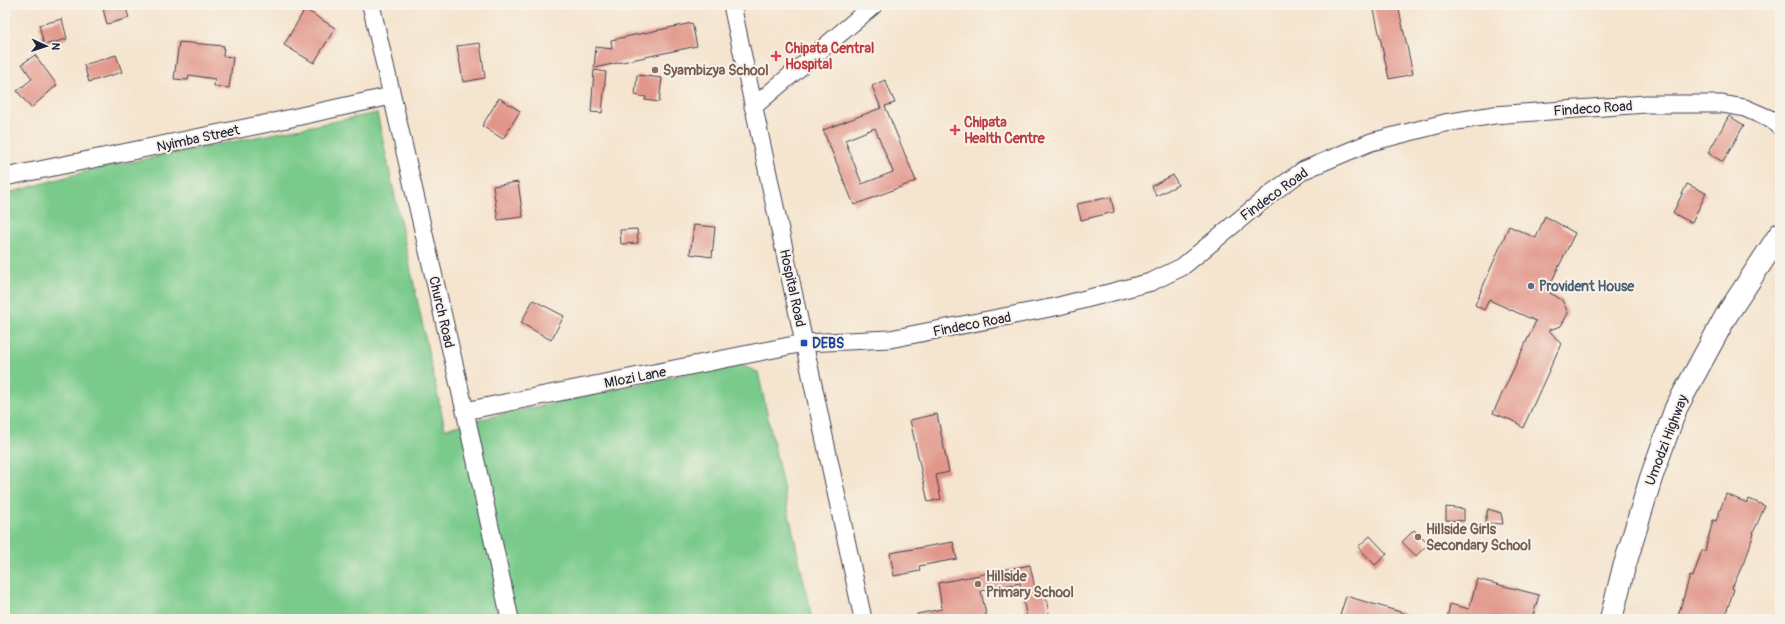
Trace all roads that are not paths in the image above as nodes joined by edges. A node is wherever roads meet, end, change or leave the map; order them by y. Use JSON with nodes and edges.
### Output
{"nodes":[{"id":1,"x":371,"y":5,"type":"edge"},
{"id":2,"x":732,"y":5,"type":"edge"},
{"id":3,"x":874,"y":5,"type":"edge"},
{"id":4,"x":391,"y":96,"type":"junction"},
{"id":5,"x":753,"y":107,"type":"junction"},
{"id":6,"x":1780,"y":126,"type":"edge"},
{"id":7,"x":5,"y":177,"type":"edge"},
{"id":8,"x":1780,"y":234,"type":"edge"},
{"id":9,"x":804,"y":343,"type":"junction"},
{"id":10,"x":465,"y":411,"type":"junction"},
{"id":11,"x":510,"y":619,"type":"edge"},
{"id":12,"x":863,"y":619,"type":"edge"},
{"id":13,"x":1611,"y":619,"type":"edge"}],
"edges":[{"from":1,"to":4,"type":"street","name":"Church Road"},
{"from":2,"to":5,"type":"street","name":"Hospital Road"},
{"from":3,"to":5,"type":"street"},
{"from":4,"to":7,"type":"street","name":"Nyimba Street"},
{"from":4,"to":10,"type":"street","name":"Church Road"},
{"from":5,"to":9,"type":"street","name":"Hospital Road"},
{"from":6,"to":9,"type":"street","name":"Findeco Road"},
{"from":8,"to":13,"type":"highway","name":"Umodzi Highway"},
{"from":9,"to":10,"type":"street","name":"Mlozi Lane"},
{"from":9,"to":12,"type":"street","name":"Hospital Road"},
{"from":10,"to":11,"type":"street","name":"Church Road"}]}
